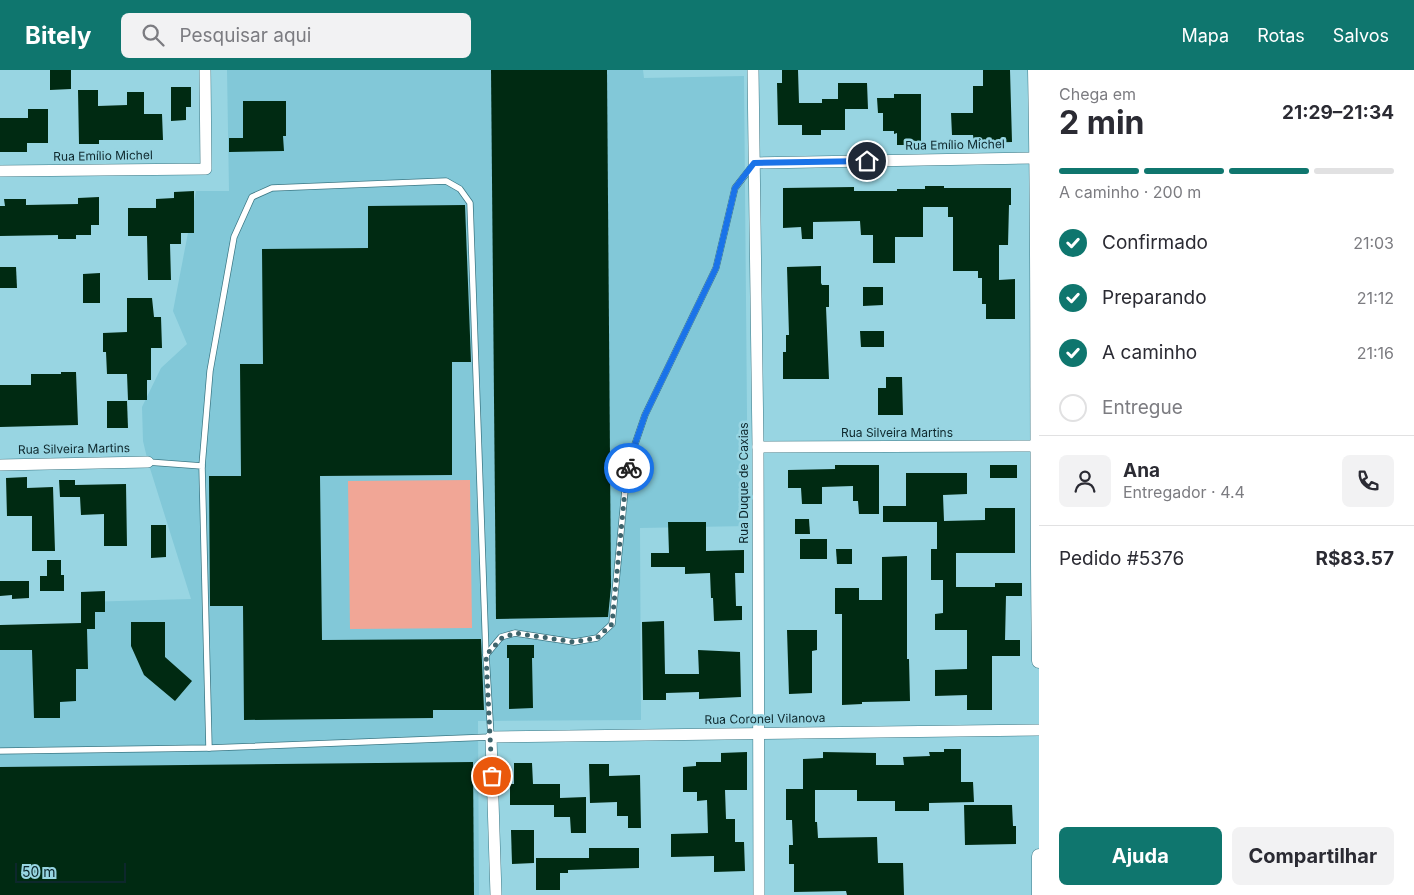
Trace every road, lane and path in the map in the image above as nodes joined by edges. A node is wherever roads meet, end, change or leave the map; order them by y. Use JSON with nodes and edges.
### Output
{"nodes":[{"id":1,"x":205,"y":70,"type":"edge"},
{"id":2,"x":754,"y":70,"type":"edge"},
{"id":3,"x":1035,"y":70,"type":"edge"},
{"id":4,"x":1036,"y":158,"type":"junction"},
{"id":5,"x":754,"y":163,"type":"junction"},
{"id":6,"x":0,"y":171,"type":"edge"},
{"id":7,"x":1038,"y":263,"type":"edge"},
{"id":8,"x":1037,"y":446,"type":"junction"},
{"id":9,"x":758,"y":447,"type":"junction"},
{"id":10,"x":148,"y":462,"type":"joint"},
{"id":11,"x":0,"y":464,"type":"edge"},
{"id":12,"x":202,"y":466,"type":"junction"},
{"id":13,"x":1038,"y":515,"type":"edge"},
{"id":14,"x":486,"y":655,"type":"junction"},
{"id":15,"x":1039,"y":661,"type":"edge"},
{"id":16,"x":1039,"y":730,"type":"edge"},
{"id":17,"x":758,"y":732,"type":"junction"},
{"id":18,"x":491,"y":736,"type":"junction"},
{"id":19,"x":209,"y":748,"type":"junction"},
{"id":20,"x":0,"y":751,"type":"edge"},
{"id":21,"x":1039,"y":856,"type":"edge"},
{"id":22,"x":496,"y":895,"type":"edge"},
{"id":23,"x":759,"y":895,"type":"edge"},
{"id":24,"x":1039,"y":895,"type":"edge"}],
"edges":[{"from":1,"to":6,"type":"street","name":"Rua Emílio Michel"},
{"from":2,"to":5,"type":"street","name":"Rua Duque de Caxias"},
{"from":3,"to":4,"type":"street"},
{"from":4,"to":5,"type":"street","name":"Rua Emílio Michel"},
{"from":4,"to":7,"type":"street"},
{"from":5,"to":9,"type":"street","name":"Rua Duque de Caxias"},
{"from":5,"to":14,"type":"lane"},
{"from":7,"to":8,"type":"street"},
{"from":8,"to":9,"type":"street","name":"Rua Silveira Martins"},
{"from":8,"to":13,"type":"street"},
{"from":9,"to":17,"type":"street","name":"Rua Duque de Caxias"},
{"from":10,"to":11,"type":"street","name":"Rua Silveira Martins"},
{"from":10,"to":12,"type":"lane"},
{"from":12,"to":14,"type":"lane"},
{"from":12,"to":19,"type":"lane"},
{"from":13,"to":15,"type":"street"},
{"from":14,"to":18,"type":"lane"},
{"from":16,"to":17,"type":"street","name":"Rua Coronel Vilanova"},
{"from":17,"to":18,"type":"street","name":"Rua Coronel Vilanova"},
{"from":17,"to":23,"type":"street","name":"Rua Duque de Caxias"},
{"from":18,"to":19,"type":"lane"},
{"from":18,"to":22,"type":"street"},
{"from":19,"to":20,"type":"lane"},
{"from":21,"to":24,"type":"street"}]}
